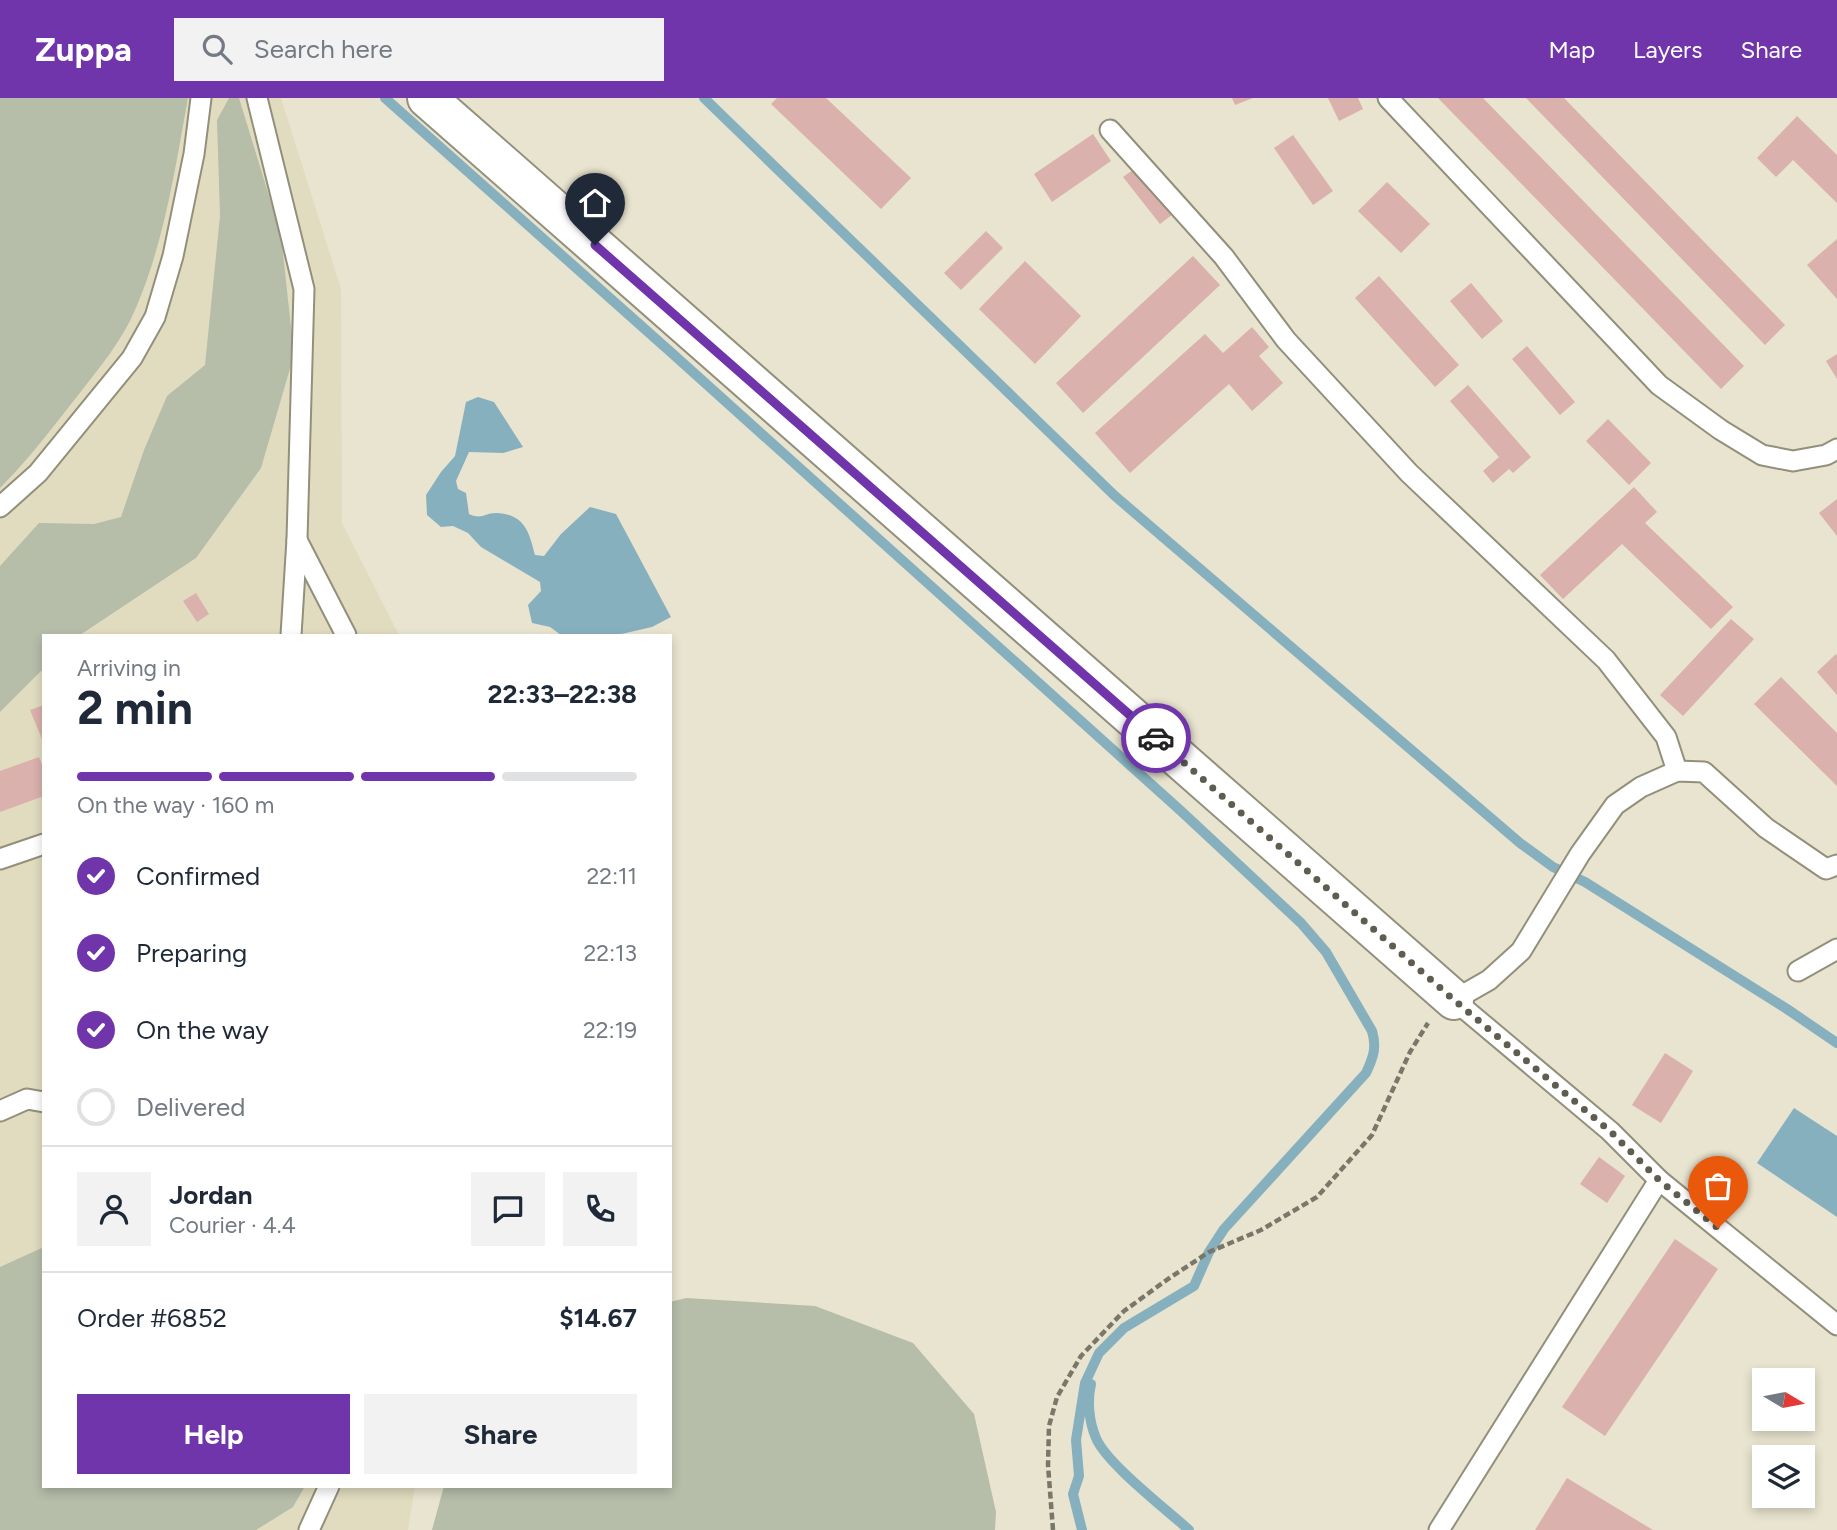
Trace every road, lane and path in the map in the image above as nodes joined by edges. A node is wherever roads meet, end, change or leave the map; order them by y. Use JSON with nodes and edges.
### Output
{"nodes":[{"id":1,"x":201,"y":98,"type":"edge"},
{"id":2,"x":257,"y":98,"type":"edge"},
{"id":3,"x":428,"y":98,"type":"edge"},
{"id":4,"x":1388,"y":98,"type":"edge"},
{"id":5,"x":1110,"y":130,"type":"dead end"},
{"id":6,"x":1837,"y":449,"type":"edge"},
{"id":7,"x":0,"y":507,"type":"edge"},
{"id":8,"x":297,"y":539,"type":"junction"},
{"id":9,"x":290,"y":634,"type":"edge"},
{"id":10,"x":345,"y":634,"type":"edge"},
{"id":11,"x":1677,"y":771,"type":"junction"},
{"id":12,"x":42,"y":845,"type":"edge"},
{"id":13,"x":0,"y":859,"type":"edge"},
{"id":14,"x":1837,"y":865,"type":"edge"},
{"id":15,"x":1837,"y":949,"type":"edge"},
{"id":16,"x":1798,"y":971,"type":"dead end"},
{"id":17,"x":1454,"y":1000,"type":"junction"},
{"id":18,"x":42,"y":1102,"type":"edge"},
{"id":19,"x":0,"y":1111,"type":"edge"},
{"id":20,"x":1659,"y":1180,"type":"junction"},
{"id":21,"x":1837,"y":1325,"type":"edge"},
{"id":22,"x":328,"y":1488,"type":"edge"},
{"id":23,"x":309,"y":1530,"type":"edge"},
{"id":24,"x":1053,"y":1530,"type":"edge"},
{"id":25,"x":1439,"y":1530,"type":"edge"}],
"edges":[{"from":1,"to":7,"type":"lane"},
{"from":2,"to":8,"type":"lane"},
{"from":3,"to":17,"type":"main road"},
{"from":4,"to":6,"type":"lane"},
{"from":5,"to":11,"type":"lane"},
{"from":8,"to":9,"type":"lane"},
{"from":8,"to":10,"type":"lane"},
{"from":11,"to":14,"type":"lane"},
{"from":11,"to":17,"type":"lane"},
{"from":12,"to":13,"type":"lane"},
{"from":15,"to":16,"type":"lane"},
{"from":17,"to":20,"type":"lane"},
{"from":17,"to":24,"type":"path"},
{"from":18,"to":19,"type":"lane"},
{"from":20,"to":21,"type":"lane"},
{"from":20,"to":25,"type":"lane"},
{"from":22,"to":23,"type":"lane"}]}
